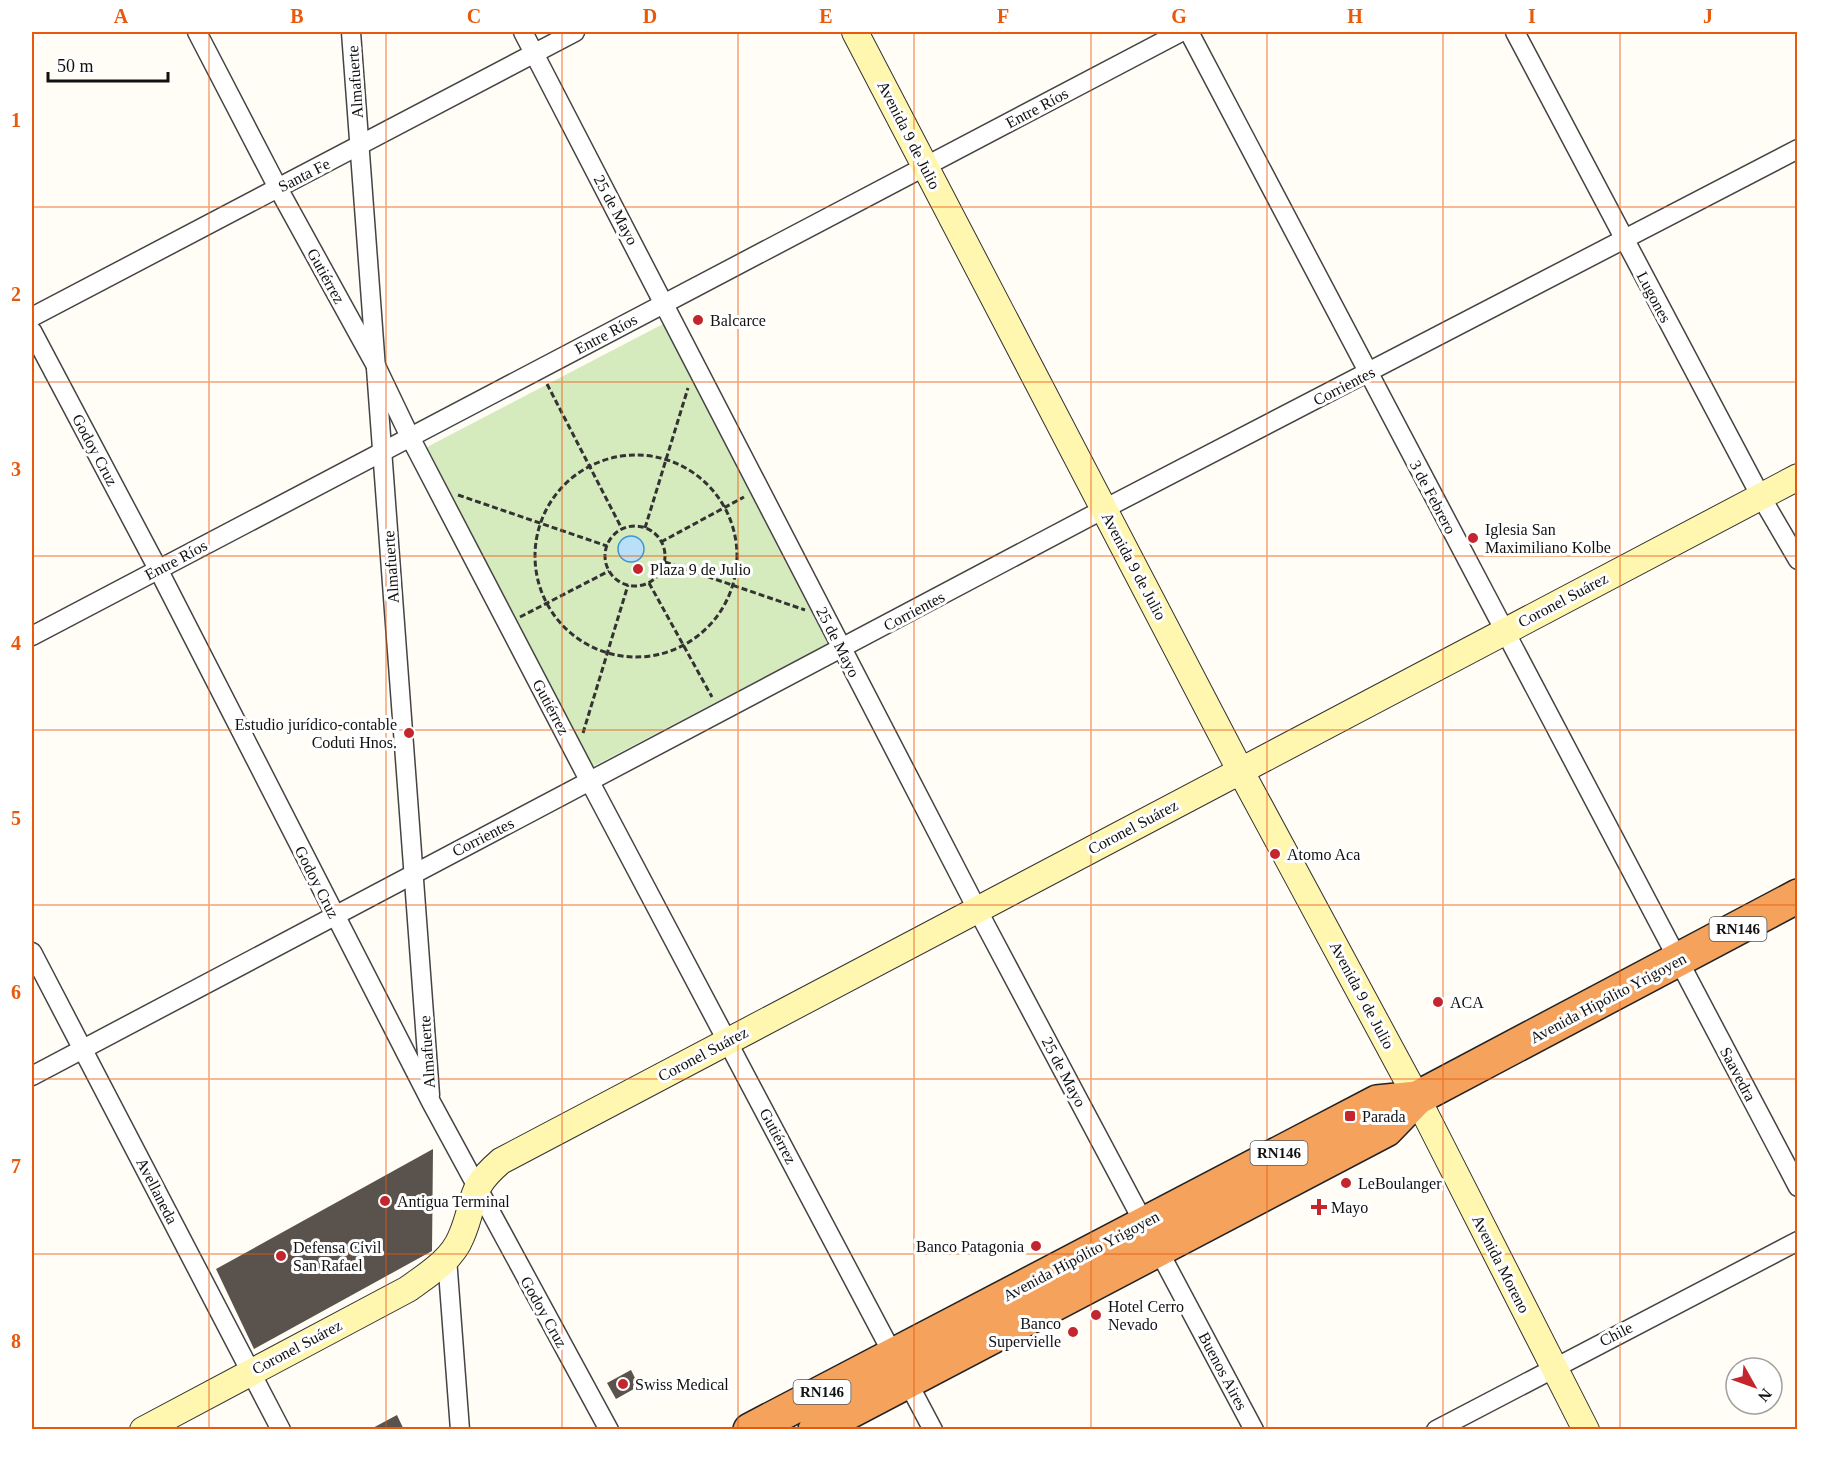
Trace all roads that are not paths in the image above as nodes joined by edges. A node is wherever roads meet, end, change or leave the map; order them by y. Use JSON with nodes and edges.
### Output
{"nodes":[{"id":1,"x":197,"y":32,"type":"edge"},
{"id":2,"x":351,"y":32,"type":"edge"},
{"id":3,"x":523,"y":32,"type":"edge"},
{"id":4,"x":575,"y":32,"type":"edge"},
{"id":5,"x":855,"y":32,"type":"edge"},
{"id":6,"x":1181,"y":32,"type":"edge"},
{"id":7,"x":1189,"y":32,"type":"edge"},
{"id":8,"x":1515,"y":32,"type":"edge"},
{"id":9,"x":534,"y":53,"type":"junction"},
{"id":10,"x":360,"y":147,"type":"junction"},
{"id":11,"x":1797,"y":149,"type":"edge"},
{"id":12,"x":925,"y":166,"type":"junction"},
{"id":13,"x":278,"y":188,"type":"junction"},
{"id":14,"x":1624,"y":239,"type":"junction"},
{"id":15,"x":665,"y":303,"type":"junction"},
{"id":16,"x":32,"y":317,"type":"edge"},
{"id":17,"x":32,"y":331,"type":"edge"},
{"id":18,"x":376,"y":366,"type":"junction"},
{"id":19,"x":1367,"y":374,"type":"junction"},
{"id":20,"x":410,"y":437,"type":"junction"},
{"id":21,"x":382,"y":452,"type":"junction"},
{"id":22,"x":1797,"y":477,"type":"edge"},
{"id":23,"x":1760,"y":495,"type":"junction"},
{"id":24,"x":1104,"y":509,"type":"junction"},
{"id":25,"x":1797,"y":560,"type":"edge"},
{"id":26,"x":158,"y":569,"type":"junction"},
{"id":27,"x":1504,"y":631,"type":"junction"},
{"id":28,"x":32,"y":636,"type":"edge"},
{"id":29,"x":842,"y":650,"type":"junction"},
{"id":30,"x":1240,"y":770,"type":"junction"},
{"id":31,"x":590,"y":782,"type":"junction"},
{"id":32,"x":414,"y":873,"type":"junction"},
{"id":33,"x":1797,"y":896,"type":"edge"},
{"id":34,"x":977,"y":909,"type":"junction"},
{"id":35,"x":333,"y":915,"type":"junction"},
{"id":36,"x":32,"y":952,"type":"edge"},
{"id":37,"x":1678,"y":961,"type":"junction"},
{"id":38,"x":728,"y":1041,"type":"junction"},
{"id":39,"x":83,"y":1049,"type":"junction"},
{"id":40,"x":32,"y":1076,"type":"edge"},
{"id":41,"x":1417,"y":1098,"type":"junction"},
{"id":42,"x":431,"y":1102,"type":"junction"},
{"id":43,"x":476,"y":1187,"type":"junction"},
{"id":44,"x":1797,"y":1187,"type":"edge"},
{"id":45,"x":1152,"y":1236,"type":"junction"},
{"id":46,"x":1797,"y":1241,"type":"edge"},
{"id":47,"x":447,"y":1258,"type":"junction"},
{"id":48,"x":1553,"y":1366,"type":"junction"},
{"id":49,"x":901,"y":1367,"type":"junction"},
{"id":50,"x":251,"y":1372,"type":"junction"},
{"id":51,"x":143,"y":1430,"type":"edge"},
{"id":52,"x":281,"y":1430,"type":"edge"},
{"id":53,"x":460,"y":1430,"type":"edge"},
{"id":54,"x":609,"y":1430,"type":"edge"},
{"id":55,"x":750,"y":1430,"type":"edge"},
{"id":56,"x":815,"y":1430,"type":"edge"},
{"id":57,"x":933,"y":1430,"type":"edge"},
{"id":58,"x":1254,"y":1430,"type":"edge"},
{"id":59,"x":1436,"y":1430,"type":"edge"},
{"id":60,"x":1586,"y":1430,"type":"edge"}],
"edges":[{"from":1,"to":13,"type":"street","name":"Gutiérrez"},
{"from":2,"to":10,"type":"street","name":"Almafuerte"},
{"from":3,"to":9,"type":"street","name":"25 de Mayo"},
{"from":4,"to":9,"type":"street","name":"Santa Fe"},
{"from":5,"to":12,"type":"street","name":"Avenida 9 de Julio"},
{"from":6,"to":12,"type":"street","name":"Entre Ríos"},
{"from":7,"to":19,"type":"street","name":"3 de Febrero"},
{"from":8,"to":14,"type":"street","name":"Lugones"},
{"from":9,"to":10,"type":"street","name":"Santa Fe"},
{"from":9,"to":15,"type":"street","name":"25 de Mayo"},
{"from":10,"to":13,"type":"street","name":"Santa Fe"},
{"from":10,"to":18,"type":"street","name":"Almafuerte"},
{"from":11,"to":14,"type":"street","name":"Corrientes"},
{"from":12,"to":15,"type":"street","name":"Entre Ríos"},
{"from":12,"to":24,"type":"street","name":"Avenida 9 de Julio"},
{"from":13,"to":16,"type":"street","name":"Santa Fe"},
{"from":13,"to":18,"type":"street","name":"Gutiérrez"},
{"from":14,"to":19,"type":"street","name":"Corrientes"},
{"from":14,"to":23,"type":"street","name":"Lugones"},
{"from":15,"to":20,"type":"street","name":"Entre Ríos"},
{"from":15,"to":29,"type":"street","name":"25 de Mayo"},
{"from":17,"to":26,"type":"street","name":"Godoy Cruz"},
{"from":18,"to":20,"type":"street","name":"Gutiérrez"},
{"from":18,"to":21,"type":"street","name":"Almafuerte"},
{"from":19,"to":24,"type":"street","name":"Corrientes"},
{"from":19,"to":27,"type":"street","name":"3 de Febrero"},
{"from":20,"to":21,"type":"street","name":"Entre Ríos"},
{"from":20,"to":31,"type":"street","name":"Gutiérrez"},
{"from":21,"to":26,"type":"street","name":"Entre Ríos"},
{"from":21,"to":32,"type":"street","name":"Almafuerte"},
{"from":22,"to":23,"type":"street","name":"Coronel Suárez"},
{"from":23,"to":25,"type":"street","name":"Lugones"},
{"from":23,"to":27,"type":"street","name":"Coronel Suárez"},
{"from":24,"to":29,"type":"street","name":"Corrientes"},
{"from":24,"to":30,"type":"street","name":"Avenida 9 de Julio"},
{"from":26,"to":28,"type":"street","name":"Entre Ríos"},
{"from":26,"to":35,"type":"street","name":"Godoy Cruz"},
{"from":27,"to":30,"type":"street","name":"Coronel Suárez"},
{"from":27,"to":37,"type":"street","name":"3 de Febrero"},
{"from":29,"to":31,"type":"street","name":"Corrientes"},
{"from":29,"to":34,"type":"street","name":"25 de Mayo"},
{"from":30,"to":34,"type":"street","name":"Coronel Suárez"},
{"from":30,"to":41,"type":"street","name":"Avenida 9 de Julio"},
{"from":31,"to":32,"type":"street","name":"Corrientes"},
{"from":31,"to":38,"type":"street","name":"Gutiérrez"},
{"from":32,"to":35,"type":"street","name":"Corrientes"},
{"from":32,"to":42,"type":"street","name":"Almafuerte"},
{"from":33,"to":37,"type":"highway","name":"Avenida Hipólito Yrigoyen","number":"RN146"},
{"from":34,"to":38,"type":"street","name":"Coronel Suárez"},
{"from":34,"to":45,"type":"street","name":"25 de Mayo"},
{"from":35,"to":39,"type":"street","name":"Corrientes"},
{"from":35,"to":42,"type":"street","name":"Godoy Cruz"},
{"from":36,"to":39,"type":"street","name":"Avellaneda"},
{"from":37,"to":41,"type":"highway","name":"Avenida Hipólito Yrigoyen","number":"RN146"},
{"from":37,"to":44,"type":"street","name":"Saavedra"},
{"from":38,"to":43,"type":"street","name":"Coronel Suárez"},
{"from":38,"to":49,"type":"street","name":"Gutiérrez"},
{"from":39,"to":40,"type":"street","name":"Corrientes"},
{"from":39,"to":50,"type":"street","name":"Avellaneda"},
{"from":41,"to":45,"type":"highway","name":"Avenida Hipólito Yrigoyen","number":"RN146"},
{"from":41,"to":48,"type":"street","name":"Avenida Moreno"},
{"from":42,"to":43,"type":"street","name":"Godoy Cruz"},
{"from":43,"to":47,"type":"street"},
{"from":43,"to":54,"type":"street","name":"Godoy Cruz"},
{"from":45,"to":49,"type":"highway","name":"Avenida Hipólito Yrigoyen","number":"RN146"},
{"from":45,"to":58,"type":"street","name":"Buenos Aires"},
{"from":46,"to":48,"type":"street","name":"Chile"},
{"from":47,"to":50,"type":"street","name":"Coronel Suárez"},
{"from":47,"to":53,"type":"street"},
{"from":48,"to":59,"type":"street","name":"Chile"},
{"from":48,"to":60,"type":"street","name":"Avenida Moreno"},
{"from":49,"to":55,"type":"highway","name":"Avenida Hipólito Yrigoyen","number":"RN146"},
{"from":49,"to":56,"type":"highway","name":"Avenida Hipólito Yrigoyen","number":"RN146"},
{"from":49,"to":57,"type":"street","name":"Gutiérrez"},
{"from":50,"to":51,"type":"street","name":"Coronel Suárez"},
{"from":50,"to":52,"type":"street","name":"Avellaneda"}]}
